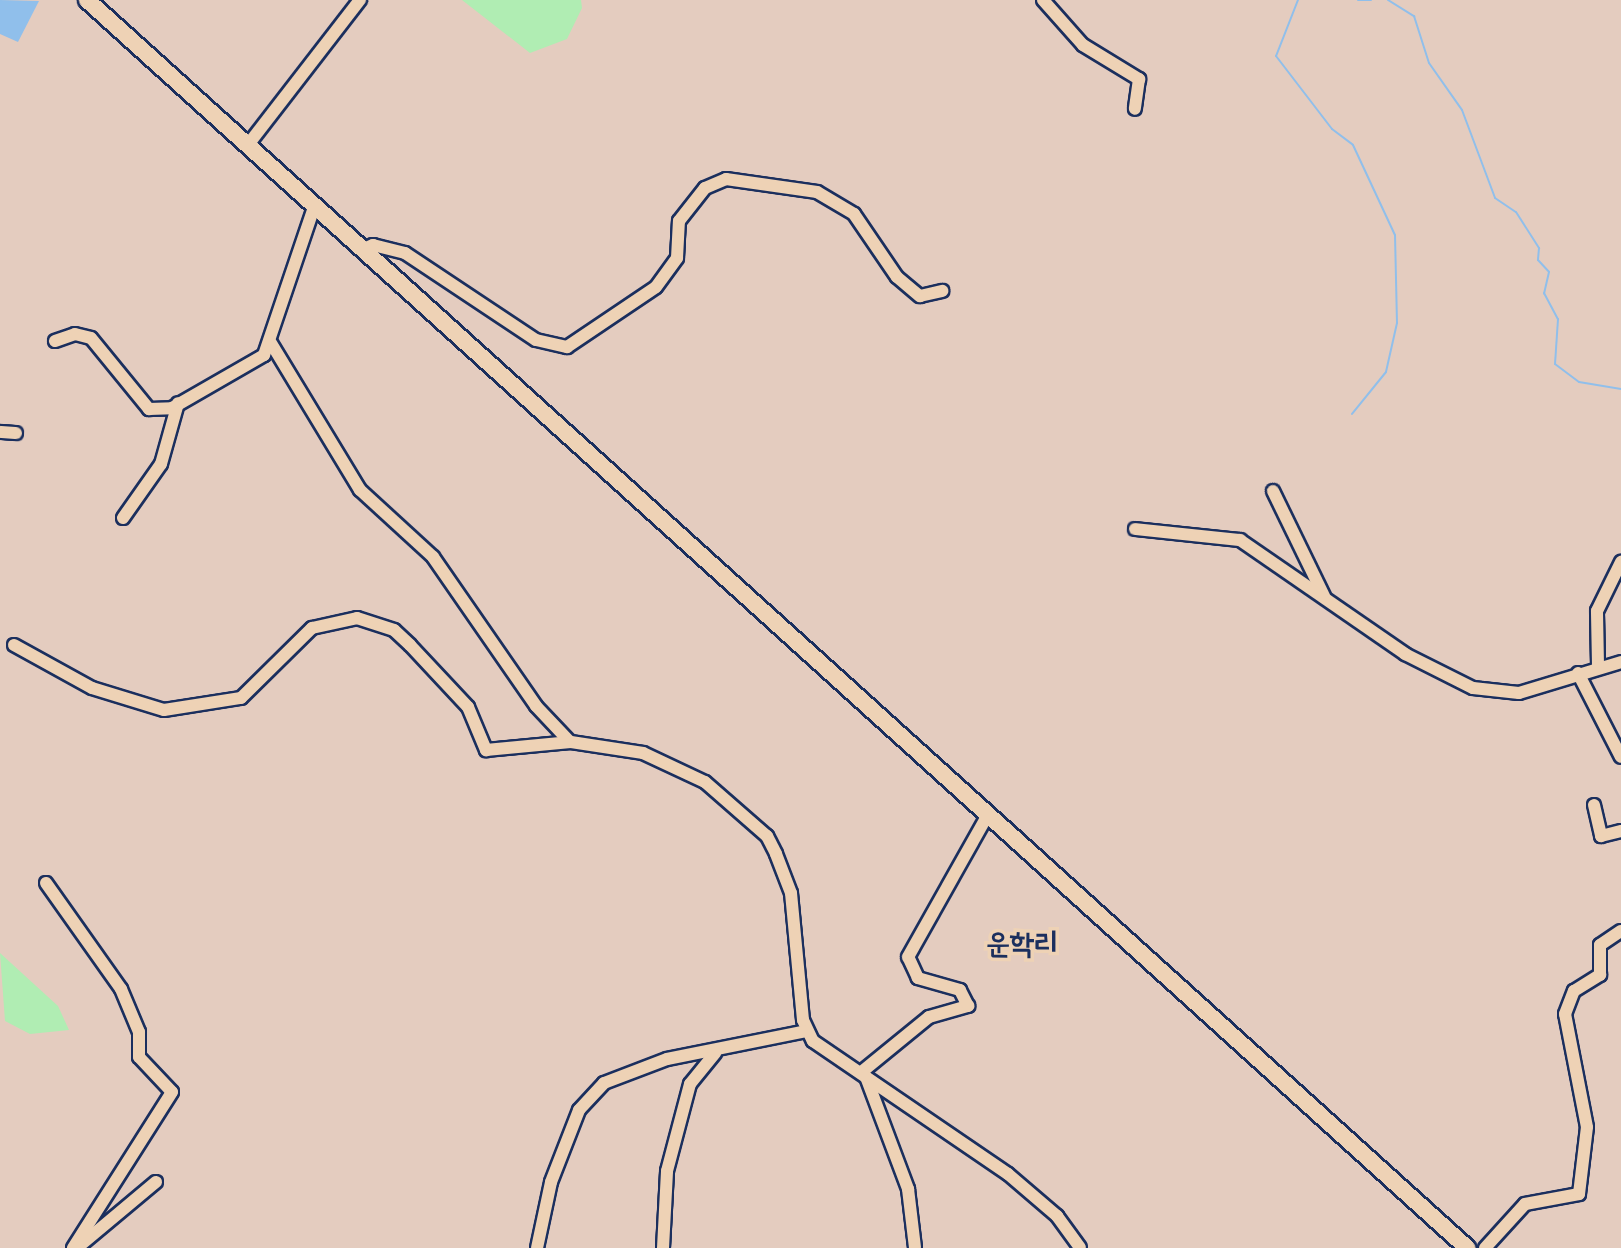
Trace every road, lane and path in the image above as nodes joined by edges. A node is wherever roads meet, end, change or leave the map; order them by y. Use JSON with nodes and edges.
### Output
{"nodes":[{"id":1,"x":87,"y":0,"type":"edge"},
{"id":2,"x":360,"y":0,"type":"edge"},
{"id":3,"x":1043,"y":0,"type":"edge"},
{"id":4,"x":1135,"y":109,"type":"dead end"},
{"id":5,"x":247,"y":146,"type":"junction"},
{"id":6,"x":314,"y":207,"type":"junction"},
{"id":7,"x":361,"y":250,"type":"junction"},
{"id":8,"x":942,"y":291,"type":"dead end"},
{"id":9,"x":55,"y":341,"type":"dead end"},
{"id":10,"x":271,"y":343,"type":"junction"},
{"id":11,"x":178,"y":403,"type":"junction"},
{"id":12,"x":0,"y":432,"type":"edge"},
{"id":13,"x":16,"y":433,"type":"dead end"},
{"id":14,"x":1273,"y":491,"type":"dead end"},
{"id":15,"x":123,"y":518,"type":"dead end"},
{"id":16,"x":1135,"y":529,"type":"dead end"},
{"id":17,"x":1621,"y":562,"type":"edge"},
{"id":18,"x":1325,"y":599,"type":"junction"},
{"id":19,"x":14,"y":645,"type":"dead end"},
{"id":20,"x":1621,"y":662,"type":"edge"},
{"id":21,"x":1598,"y":665,"type":"junction"},
{"id":22,"x":1578,"y":673,"type":"junction"},
{"id":23,"x":571,"y":742,"type":"junction"},
{"id":24,"x":1621,"y":757,"type":"edge"},
{"id":25,"x":1594,"y":805,"type":"dead end"},
{"id":26,"x":986,"y":818,"type":"junction"},
{"id":27,"x":1621,"y":831,"type":"edge"},
{"id":28,"x":46,"y":883,"type":"dead end"},
{"id":29,"x":1621,"y":931,"type":"edge"},
{"id":30,"x":807,"y":1031,"type":"junction"},
{"id":31,"x":717,"y":1051,"type":"junction"},
{"id":32,"x":864,"y":1070,"type":"junction"},
{"id":33,"x":156,"y":1182,"type":"dead end"},
{"id":34,"x":75,"y":1248,"type":"edge"},
{"id":35,"x":537,"y":1248,"type":"edge"},
{"id":36,"x":663,"y":1248,"type":"edge"},
{"id":37,"x":915,"y":1248,"type":"edge"},
{"id":38,"x":1080,"y":1248,"type":"edge"},
{"id":39,"x":1467,"y":1248,"type":"edge"},
{"id":40,"x":1485,"y":1248,"type":"edge"}],
"edges":[{"from":1,"to":5,"type":"main road"},
{"from":2,"to":5,"type":"street"},
{"from":3,"to":4,"type":"street"},
{"from":5,"to":6,"type":"main road"},
{"from":6,"to":7,"type":"main road"},
{"from":6,"to":10,"type":"street"},
{"from":7,"to":8,"type":"street"},
{"from":7,"to":26,"type":"main road"},
{"from":9,"to":11,"type":"street"},
{"from":10,"to":11,"type":"street"},
{"from":10,"to":23,"type":"street"},
{"from":11,"to":15,"type":"street"},
{"from":12,"to":13,"type":"street"},
{"from":14,"to":18,"type":"street"},
{"from":16,"to":18,"type":"street"},
{"from":17,"to":21,"type":"street"},
{"from":18,"to":22,"type":"street"},
{"from":19,"to":23,"type":"street"},
{"from":20,"to":21,"type":"street"},
{"from":21,"to":22,"type":"street"},
{"from":22,"to":24,"type":"street"},
{"from":23,"to":30,"type":"street"},
{"from":25,"to":27,"type":"street"},
{"from":26,"to":32,"type":"street"},
{"from":26,"to":39,"type":"main road"},
{"from":28,"to":34,"type":"street"},
{"from":29,"to":40,"type":"street"},
{"from":30,"to":31,"type":"street"},
{"from":30,"to":32,"type":"street"},
{"from":31,"to":35,"type":"street"},
{"from":31,"to":36,"type":"street"},
{"from":32,"to":37,"type":"street"},
{"from":32,"to":38,"type":"street"},
{"from":33,"to":34,"type":"street"}]}
